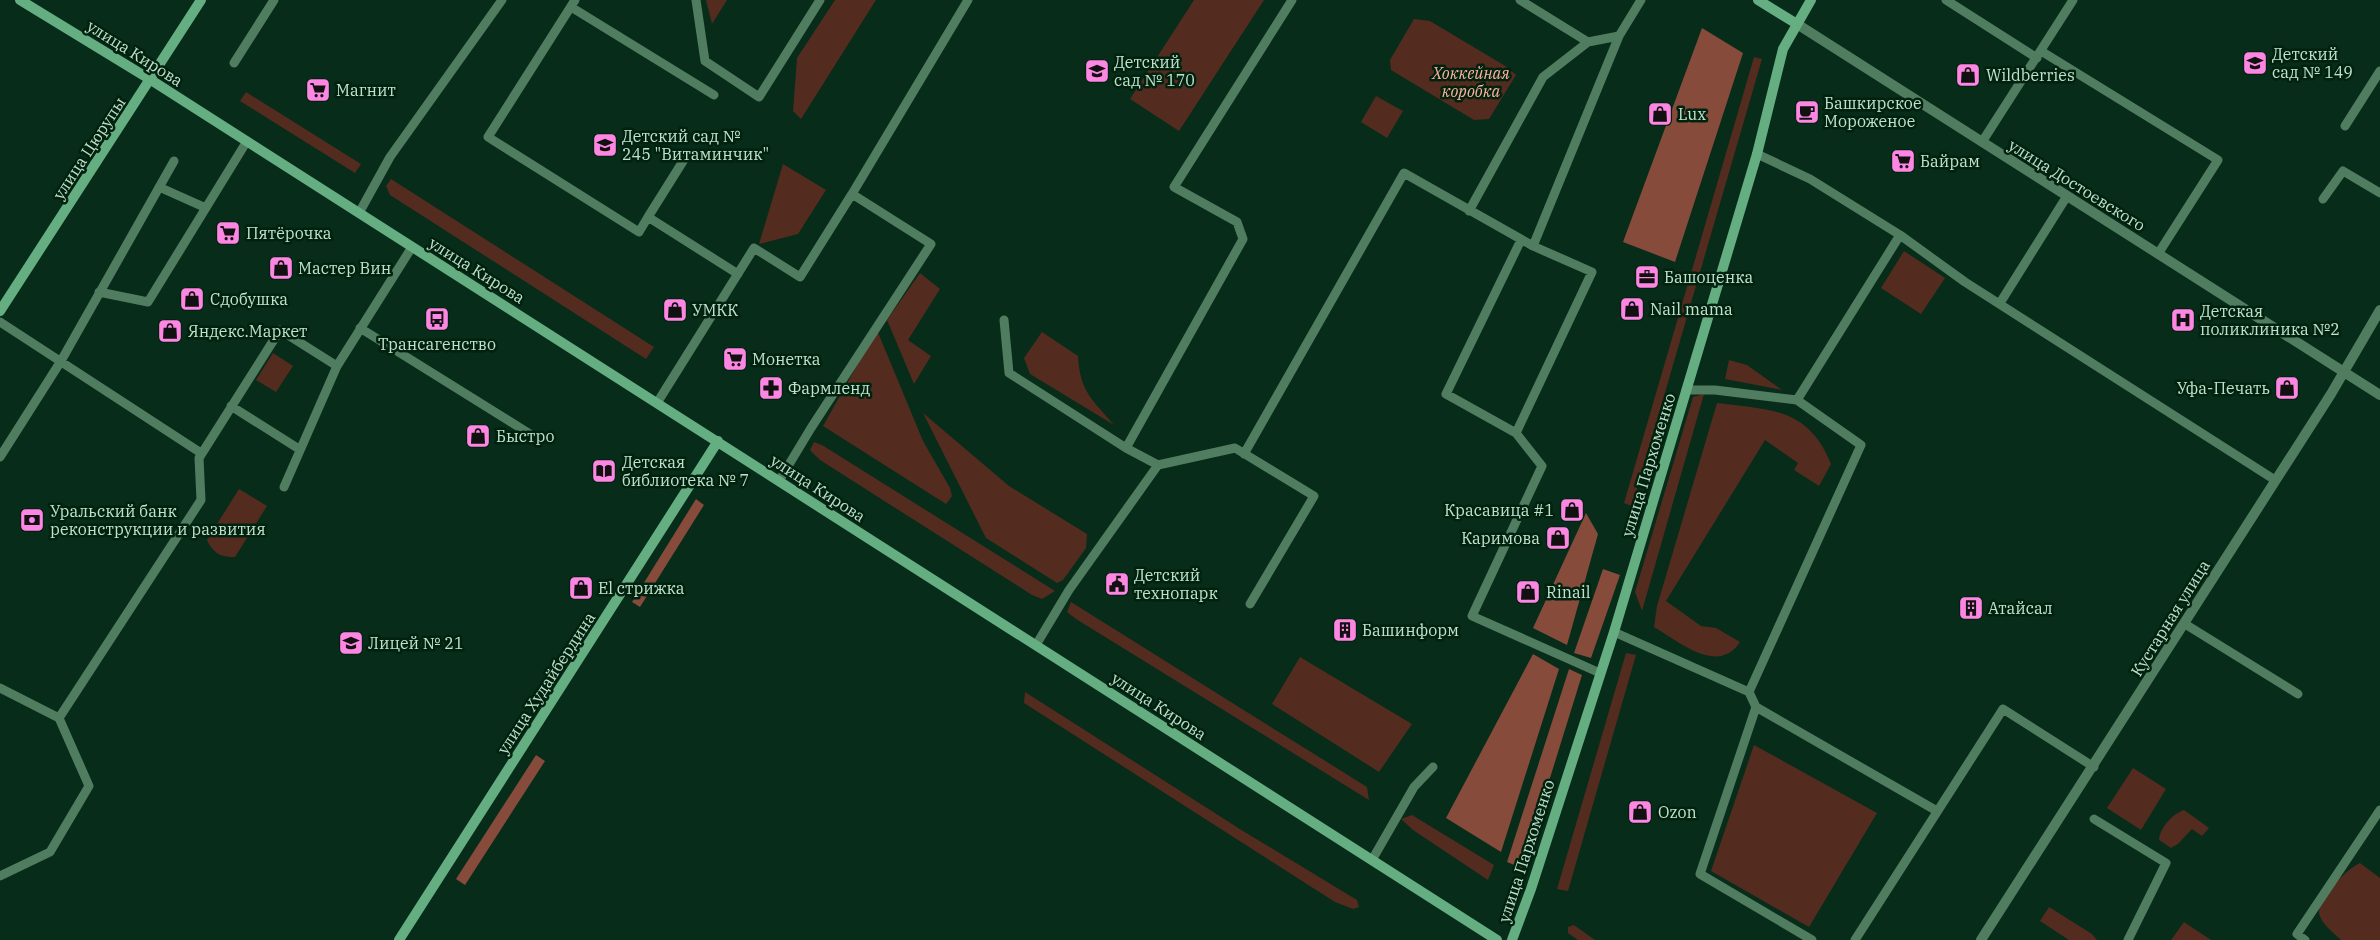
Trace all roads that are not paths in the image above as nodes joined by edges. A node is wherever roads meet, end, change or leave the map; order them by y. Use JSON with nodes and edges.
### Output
{"nodes":[{"id":1,"x":20,"y":0,"type":"edge"},
{"id":2,"x":201,"y":0,"type":"edge"},
{"id":3,"x":274,"y":0,"type":"edge"},
{"id":4,"x":502,"y":0,"type":"edge"},
{"id":5,"x":696,"y":0,"type":"edge"},
{"id":6,"x":820,"y":0,"type":"edge"},
{"id":7,"x":968,"y":0,"type":"edge"},
{"id":8,"x":1292,"y":0,"type":"edge"},
{"id":9,"x":1520,"y":0,"type":"edge"},
{"id":10,"x":1641,"y":0,"type":"edge"},
{"id":11,"x":1758,"y":0,"type":"edge"},
{"id":12,"x":1811,"y":0,"type":"edge"},
{"id":13,"x":1946,"y":0,"type":"edge"},
{"id":14,"x":2073,"y":0,"type":"edge"},
{"id":15,"x":573,"y":3,"type":"edge"},
{"id":16,"x":1797,"y":24,"type":"junction"},
{"id":17,"x":1619,"y":36,"type":"junction"},
{"id":18,"x":1588,"y":42,"type":"junction"},
{"id":19,"x":2039,"y":54,"type":"junction"},
{"id":20,"x":234,"y":63,"type":"dead end"},
{"id":21,"x":2380,"y":71,"type":"edge"},
{"id":22,"x":150,"y":80,"type":"junction"},
{"id":23,"x":714,"y":95,"type":"dead end"},
{"id":24,"x":2345,"y":126,"type":"dead end"},
{"id":25,"x":247,"y":141,"type":"junction"},
{"id":26,"x":1982,"y":142,"type":"junction"},
{"id":27,"x":1758,"y":154,"type":"junction"},
{"id":28,"x":685,"y":158,"type":"dead end"},
{"id":29,"x":174,"y":161,"type":"dead end"},
{"id":30,"x":159,"y":187,"type":"junction"},
{"id":31,"x":2380,"y":193,"type":"edge"},
{"id":32,"x":852,"y":194,"type":"junction"},
{"id":33,"x":2067,"y":196,"type":"junction"},
{"id":34,"x":2323,"y":199,"type":"dead end"},
{"id":35,"x":206,"y":208,"type":"junction"},
{"id":36,"x":1469,"y":211,"type":"junction"},
{"id":37,"x":359,"y":213,"type":"junction"},
{"id":38,"x":648,"y":217,"type":"junction"},
{"id":39,"x":1900,"y":235,"type":"junction"},
{"id":40,"x":1522,"y":240,"type":"junction"},
{"id":41,"x":1533,"y":246,"type":"junction"},
{"id":42,"x":412,"y":247,"type":"junction"},
{"id":43,"x":2158,"y":254,"type":"junction"},
{"id":44,"x":738,"y":274,"type":"junction"},
{"id":45,"x":99,"y":292,"type":"junction"},
{"id":46,"x":2000,"y":303,"type":"junction"},
{"id":47,"x":2380,"y":310,"type":"edge"},
{"id":48,"x":0,"y":311,"type":"edge"},
{"id":49,"x":1004,"y":320,"type":"dead end"},
{"id":50,"x":0,"y":322,"type":"edge"},
{"id":51,"x":360,"y":328,"type":"junction"},
{"id":52,"x":61,"y":361,"type":"junction"},
{"id":53,"x":337,"y":366,"type":"junction"},
{"id":54,"x":2344,"y":372,"type":"junction"},
{"id":55,"x":1686,"y":390,"type":"junction"},
{"id":56,"x":2380,"y":395,"type":"edge"},
{"id":57,"x":1797,"y":400,"type":"junction"},
{"id":58,"x":657,"y":403,"type":"junction"},
{"id":59,"x":231,"y":406,"type":"junction"},
{"id":60,"x":1516,"y":433,"type":"junction"},
{"id":61,"x":530,"y":434,"type":"dead end"},
{"id":62,"x":718,"y":441,"type":"junction"},
{"id":63,"x":1126,"y":448,"type":"junction"},
{"id":64,"x":299,"y":449,"type":"junction"},
{"id":65,"x":201,"y":453,"type":"junction"},
{"id":66,"x":1244,"y":454,"type":"junction"},
{"id":67,"x":0,"y":457,"type":"edge"},
{"id":68,"x":1158,"y":465,"type":"junction"},
{"id":69,"x":2275,"y":480,"type":"junction"},
{"id":70,"x":779,"y":481,"type":"junction"},
{"id":71,"x":284,"y":487,"type":"dead end"},
{"id":72,"x":1250,"y":604,"type":"dead end"},
{"id":73,"x":2184,"y":624,"type":"junction"},
{"id":74,"x":1614,"y":632,"type":"junction"},
{"id":75,"x":1036,"y":645,"type":"junction"},
{"id":76,"x":1600,"y":673,"type":"junction"},
{"id":77,"x":0,"y":688,"type":"edge"},
{"id":78,"x":1749,"y":692,"type":"junction"},
{"id":79,"x":2298,"y":694,"type":"dead end"},
{"id":80,"x":1756,"y":707,"type":"junction"},
{"id":81,"x":60,"y":718,"type":"junction"},
{"id":82,"x":1433,"y":767,"type":"dead end"},
{"id":83,"x":2094,"y":767,"type":"junction"},
{"id":84,"x":2380,"y":810,"type":"edge"},
{"id":85,"x":1937,"y":811,"type":"junction"},
{"id":86,"x":2094,"y":819,"type":"dead end"},
{"id":87,"x":1372,"y":860,"type":"junction"},
{"id":88,"x":0,"y":876,"type":"edge"},
{"id":89,"x":399,"y":940,"type":"edge"},
{"id":90,"x":1497,"y":940,"type":"edge"},
{"id":91,"x":1512,"y":940,"type":"edge"},
{"id":92,"x":1812,"y":940,"type":"edge"},
{"id":93,"x":1855,"y":940,"type":"edge"},
{"id":94,"x":1981,"y":940,"type":"edge"},
{"id":95,"x":2129,"y":940,"type":"edge"},
{"id":96,"x":2305,"y":940,"type":"edge"}],
"edges":[{"from":1,"to":22,"type":"street","name":"улица Кирова"},
{"from":2,"to":22,"type":"street","name":"улица Цюрупы"},
{"from":3,"to":20,"type":"lane"},
{"from":4,"to":37,"type":"lane"},
{"from":5,"to":6,"type":"lane"},
{"from":7,"to":32,"type":"lane"},
{"from":8,"to":63,"type":"lane"},
{"from":9,"to":18,"type":"lane"},
{"from":10,"to":17,"type":"lane"},
{"from":11,"to":16,"type":"street","name":"улица Достоевского"},
{"from":12,"to":16,"type":"street","name":"улица Пархоменко"},
{"from":13,"to":19,"type":"lane"},
{"from":14,"to":19,"type":"lane"},
{"from":15,"to":23,"type":"lane"},
{"from":15,"to":38,"type":"lane"},
{"from":16,"to":26,"type":"street","name":"улица Достоевского"},
{"from":16,"to":27,"type":"street","name":"улица Пархоменко"},
{"from":17,"to":18,"type":"lane"},
{"from":17,"to":41,"type":"lane"},
{"from":18,"to":36,"type":"lane"},
{"from":19,"to":26,"type":"lane"},
{"from":19,"to":43,"type":"lane"},
{"from":21,"to":24,"type":"lane"},
{"from":22,"to":25,"type":"street","name":"улица Кирова"},
{"from":22,"to":48,"type":"street","name":"улица Цюрупы"},
{"from":25,"to":35,"type":"lane"},
{"from":25,"to":37,"type":"street","name":"улица Кирова"},
{"from":26,"to":33,"type":"street","name":"улица Достоевского"},
{"from":27,"to":39,"type":"lane"},
{"from":27,"to":55,"type":"street","name":"улица Пархоменко"},
{"from":28,"to":38,"type":"lane"},
{"from":29,"to":30,"type":"lane"},
{"from":30,"to":35,"type":"lane"},
{"from":30,"to":45,"type":"lane"},
{"from":31,"to":34,"type":"lane"},
{"from":32,"to":44,"type":"lane"},
{"from":32,"to":70,"type":"lane"},
{"from":33,"to":43,"type":"street","name":"улица Достоевского"},
{"from":33,"to":46,"type":"lane"},
{"from":35,"to":45,"type":"lane"},
{"from":36,"to":40,"type":"lane"},
{"from":36,"to":66,"type":"lane"},
{"from":37,"to":42,"type":"street","name":"улица Кирова"},
{"from":38,"to":44,"type":"lane"},
{"from":39,"to":46,"type":"lane"},
{"from":39,"to":57,"type":"lane"},
{"from":40,"to":41,"type":"lane"},
{"from":40,"to":60,"type":"lane"},
{"from":41,"to":60,"type":"lane"},
{"from":42,"to":51,"type":"lane"},
{"from":42,"to":58,"type":"street","name":"улица Кирова"},
{"from":43,"to":54,"type":"street","name":"улица Достоевского"},
{"from":44,"to":58,"type":"lane"},
{"from":45,"to":52,"type":"lane"},
{"from":46,"to":69,"type":"lane"},
{"from":47,"to":54,"type":"street","name":"Кустарная улица"},
{"from":49,"to":63,"type":"lane"},
{"from":50,"to":52,"type":"lane"},
{"from":51,"to":53,"type":"lane"},
{"from":51,"to":61,"type":"lane"},
{"from":52,"to":65,"type":"lane"},
{"from":52,"to":67,"type":"lane"},
{"from":53,"to":59,"type":"lane"},
{"from":53,"to":64,"type":"lane"},
{"from":54,"to":56,"type":"street","name":"улица Достоевского"},
{"from":54,"to":69,"type":"street","name":"Кустарная улица"},
{"from":55,"to":57,"type":"lane"},
{"from":55,"to":74,"type":"street","name":"улица Пархоменко"},
{"from":57,"to":78,"type":"lane"},
{"from":58,"to":62,"type":"street","name":"улица Кирова"},
{"from":59,"to":64,"type":"lane"},
{"from":59,"to":65,"type":"lane"},
{"from":60,"to":76,"type":"lane"},
{"from":62,"to":70,"type":"street","name":"улица Кирова"},
{"from":62,"to":89,"type":"street","name":"улица Худайбердина"},
{"from":63,"to":68,"type":"lane"},
{"from":64,"to":71,"type":"lane"},
{"from":65,"to":81,"type":"lane"},
{"from":66,"to":68,"type":"lane"},
{"from":66,"to":72,"type":"lane"},
{"from":68,"to":75,"type":"lane"},
{"from":69,"to":73,"type":"street","name":"Кустарная улица"},
{"from":70,"to":75,"type":"street","name":"улица Кирова"},
{"from":73,"to":79,"type":"lane"},
{"from":73,"to":83,"type":"street","name":"Кустарная улица"},
{"from":74,"to":76,"type":"street","name":"улица Пархоменко"},
{"from":74,"to":78,"type":"lane"},
{"from":75,"to":87,"type":"street","name":"улица Кирова"},
{"from":76,"to":91,"type":"street","name":"улица Пархоменко"},
{"from":77,"to":81,"type":"lane"},
{"from":78,"to":80,"type":"lane"},
{"from":80,"to":85,"type":"lane"},
{"from":80,"to":92,"type":"lane"},
{"from":81,"to":88,"type":"lane"},
{"from":82,"to":87,"type":"lane"},
{"from":83,"to":85,"type":"lane"},
{"from":83,"to":94,"type":"street","name":"Кустарная улица"},
{"from":84,"to":96,"type":"lane"},
{"from":85,"to":93,"type":"lane"},
{"from":86,"to":95,"type":"lane"},
{"from":87,"to":90,"type":"street","name":"улица Кирова"}]}
